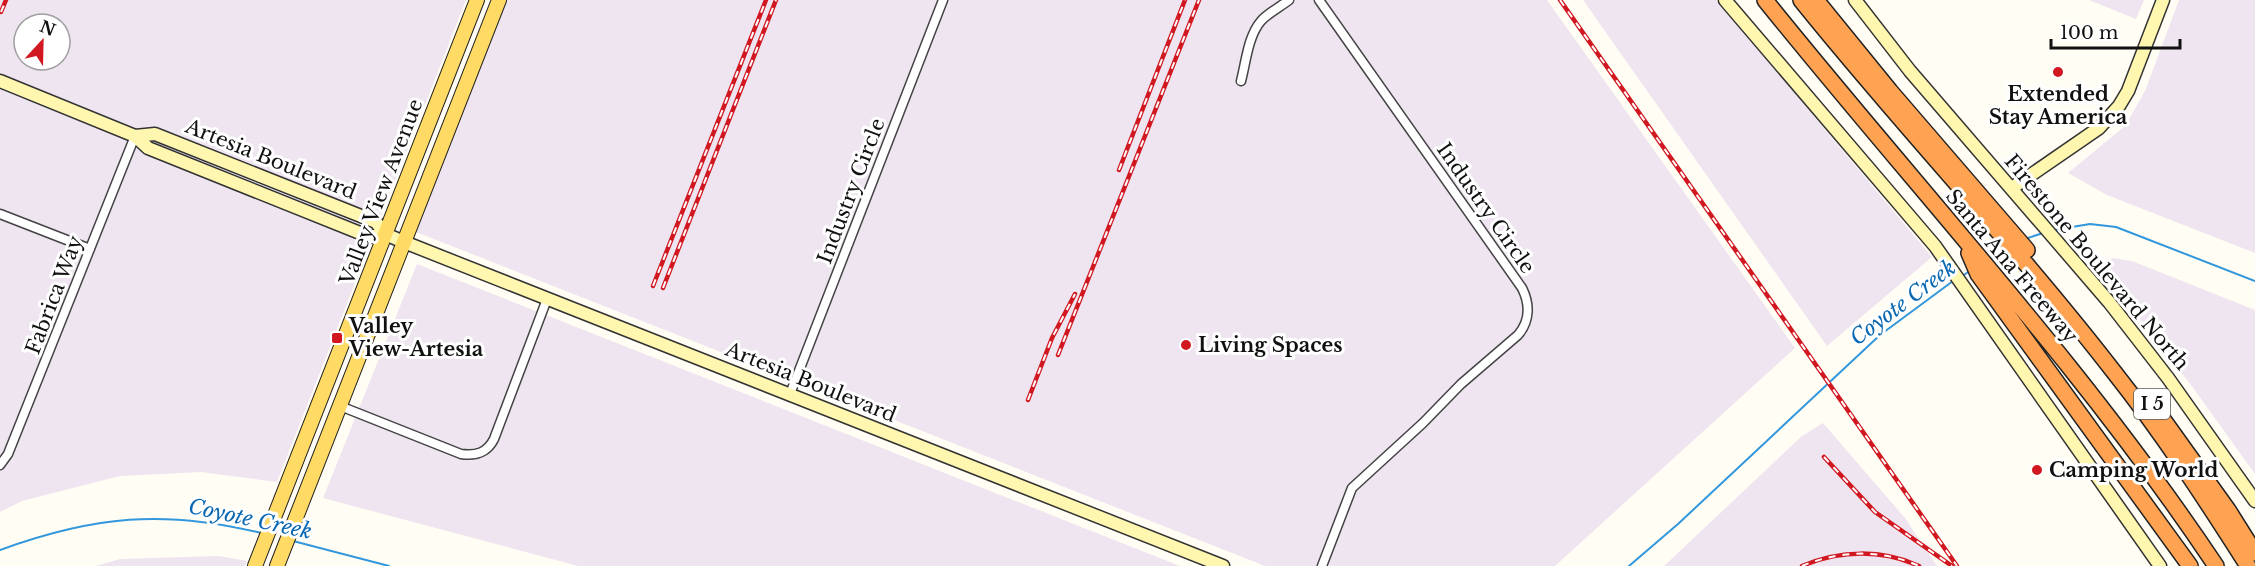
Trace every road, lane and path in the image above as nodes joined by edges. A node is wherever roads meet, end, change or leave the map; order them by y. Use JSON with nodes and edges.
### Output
{"nodes":[{"id":1,"x":477,"y":0,"type":"edge"},
{"id":2,"x":499,"y":0,"type":"edge"},
{"id":3,"x":944,"y":0,"type":"edge"},
{"id":4,"x":1288,"y":0,"type":"edge"},
{"id":5,"x":1318,"y":0,"type":"edge"},
{"id":6,"x":1725,"y":0,"type":"edge"},
{"id":7,"x":1765,"y":0,"type":"edge"},
{"id":8,"x":1801,"y":0,"type":"edge"},
{"id":9,"x":1816,"y":0,"type":"edge"},
{"id":10,"x":1855,"y":0,"type":"edge"},
{"id":11,"x":2163,"y":0,"type":"edge"},
{"id":12,"x":450,"y":71,"type":"junction"},
{"id":13,"x":468,"y":78,"type":"junction"},
{"id":14,"x":0,"y":81,"type":"edge"},
{"id":15,"x":1241,"y":81,"type":"dead end"},
{"id":16,"x":135,"y":136,"type":"junction"},
{"id":17,"x":2012,"y":188,"type":"junction"},
{"id":18,"x":1984,"y":208,"type":"junction"},
{"id":19,"x":0,"y":213,"type":"edge"},
{"id":20,"x":385,"y":234,"type":"junction"},
{"id":21,"x":404,"y":242,"type":"junction"},
{"id":22,"x":90,"y":249,"type":"junction"},
{"id":23,"x":2034,"y":267,"type":"junction"},
{"id":24,"x":1999,"y":290,"type":"junction"},
{"id":25,"x":548,"y":299,"type":"junction"},
{"id":26,"x":789,"y":394,"type":"junction"},
{"id":27,"x":340,"y":406,"type":"junction"},
{"id":28,"x":0,"y":465,"type":"edge"},
{"id":29,"x":2255,"y":501,"type":"edge"},
{"id":30,"x":2255,"y":553,"type":"edge"},
{"id":31,"x":255,"y":566,"type":"edge"},
{"id":32,"x":277,"y":566,"type":"edge"},
{"id":33,"x":1223,"y":566,"type":"edge"},
{"id":34,"x":1322,"y":566,"type":"edge"},
{"id":35,"x":2160,"y":566,"type":"edge"},
{"id":36,"x":2190,"y":566,"type":"edge"},
{"id":37,"x":2216,"y":566,"type":"edge"},
{"id":38,"x":2248,"y":566,"type":"edge"}],
"edges":[{"from":1,"to":12,"type":"main road","name":"Valley View Avenue"},
{"from":2,"to":13,"type":"main road","name":"Valley View Avenue"},
{"from":3,"to":26,"type":"street","name":"Industry Circle"},
{"from":4,"to":15,"type":"street"},
{"from":5,"to":34,"type":"street","name":"Industry Circle"},
{"from":6,"to":35,"type":"street"},
{"from":7,"to":24,"type":"highway","name":"Santa Ana Freeway"},
{"from":8,"to":18,"type":"highway"},
{"from":9,"to":18,"type":"highway","name":"Santa Ana Freeway","number":"I 5"},
{"from":10,"to":17,"type":"street","name":"Firestone Boulevard North"},
{"from":11,"to":17,"type":"street"},
{"from":12,"to":13,"type":"main road"},
{"from":12,"to":20,"type":"main road","name":"Valley View Avenue"},
{"from":13,"to":21,"type":"main road","name":"Valley View Avenue"},
{"from":14,"to":16,"type":"street","name":"Artesia Boulevard"},
{"from":16,"to":20,"type":"street","name":"Artesia Boulevard"},
{"from":16,"to":22,"type":"street","name":"Fabrica Way"},
{"from":17,"to":29,"type":"street","name":"Firestone Boulevard North"},
{"from":18,"to":23,"type":"highway","name":"Santa Ana Freeway","number":"I 5"},
{"from":19,"to":22,"type":"street"},
{"from":20,"to":21,"type":"street","name":"Artesia Boulevard"},
{"from":20,"to":31,"type":"main road","name":"Valley View Avenue"},
{"from":21,"to":25,"type":"street","name":"Artesia Boulevard"},
{"from":21,"to":27,"type":"main road","name":"Valley View Avenue"},
{"from":22,"to":28,"type":"street","name":"Fabrica Way"},
{"from":23,"to":30,"type":"highway","name":"Santa Ana Freeway","number":"I 5"},
{"from":23,"to":38,"type":"highway"},
{"from":24,"to":36,"type":"highway"},
{"from":24,"to":37,"type":"highway","name":"Santa Ana Freeway","number":"I 5"},
{"from":25,"to":26,"type":"street","name":"Artesia Boulevard"},
{"from":25,"to":27,"type":"street"},
{"from":26,"to":33,"type":"street","name":"Artesia Boulevard"},
{"from":27,"to":32,"type":"main road","name":"Valley View Avenue"}]}
